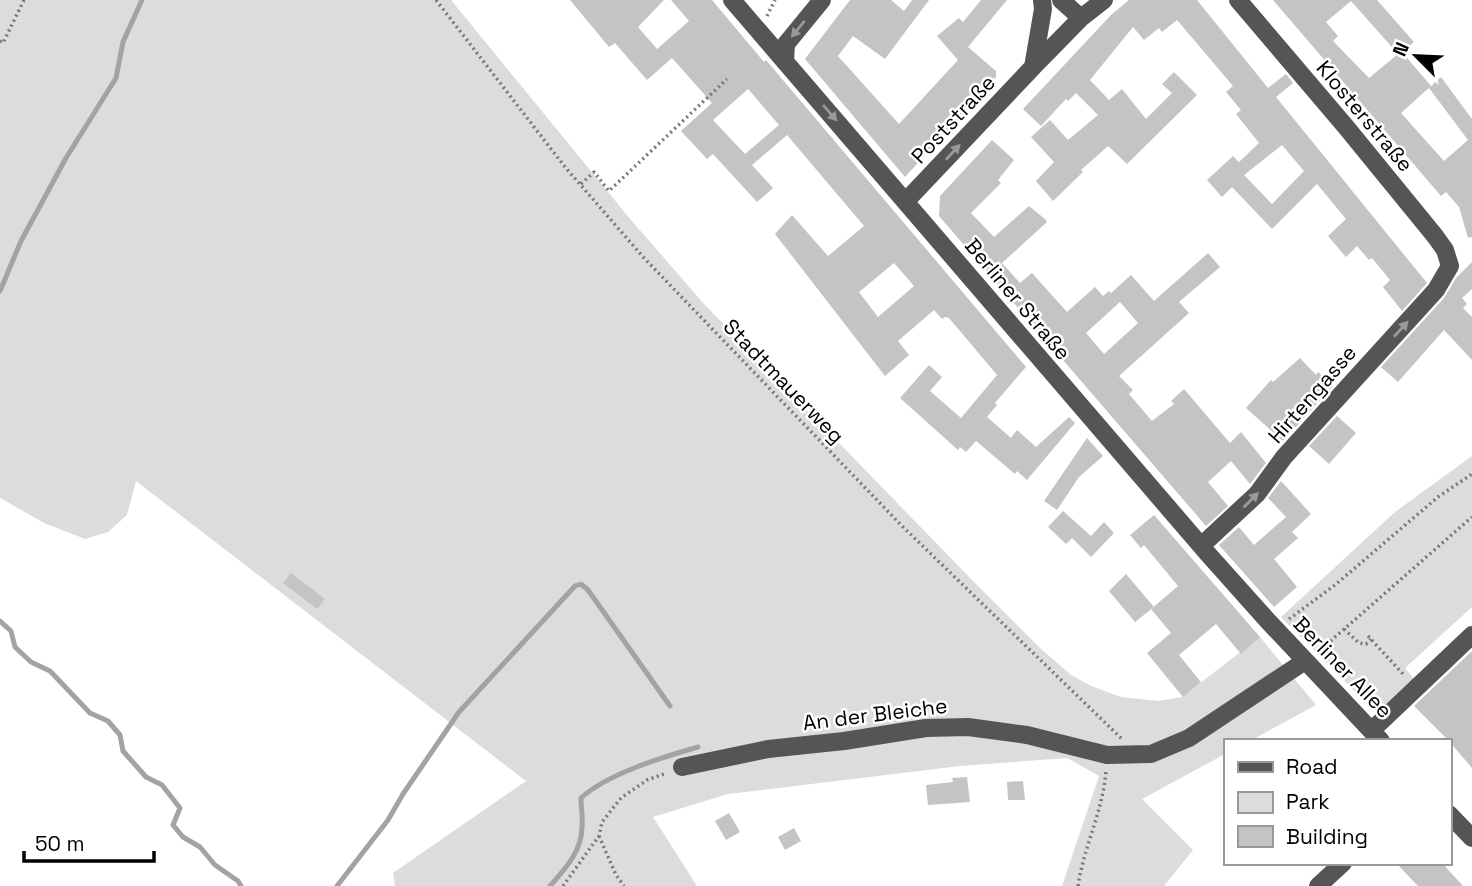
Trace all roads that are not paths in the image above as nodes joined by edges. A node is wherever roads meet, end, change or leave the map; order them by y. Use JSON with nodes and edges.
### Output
{"nodes":[{"id":1,"x":732,"y":0,"type":"edge"},
{"id":2,"x":822,"y":0,"type":"edge"},
{"id":3,"x":1042,"y":0,"type":"edge"},
{"id":4,"x":1061,"y":0,"type":"edge"},
{"id":5,"x":1104,"y":0,"type":"edge"},
{"id":6,"x":1238,"y":0,"type":"edge"},
{"id":7,"x":1081,"y":18,"type":"junction"},
{"id":8,"x":785,"y":62,"type":"junction"},
{"id":9,"x":1033,"y":67,"type":"junction"},
{"id":10,"x":906,"y":201,"type":"junction"},
{"id":11,"x":1450,"y":266,"type":"joint"},
{"id":12,"x":1201,"y":546,"type":"junction"},
{"id":13,"x":1278,"y":624,"type":"joint"},
{"id":14,"x":1472,"y":635,"type":"edge"},
{"id":15,"x":1310,"y":658,"type":"junction"},
{"id":16,"x":1377,"y":736,"type":"edge"},
{"id":17,"x":682,"y":767,"type":"road end"},
{"id":18,"x":1451,"y":816,"type":"edge"},
{"id":19,"x":1472,"y":838,"type":"edge"},
{"id":20,"x":1341,"y":865,"type":"edge"},
{"id":21,"x":1318,"y":886,"type":"edge"}],
"edges":[{"from":1,"to":8,"type":"street","name":"Berliner Straße"},
{"from":2,"to":8,"type":"street","one_way":true},
{"from":3,"to":9,"type":"street"},
{"from":4,"to":7,"type":"street"},
{"from":5,"to":7,"type":"street","name":"Poststraße"},
{"from":6,"to":11,"type":"street","name":"Klosterstraße"},
{"from":7,"to":9,"type":"street","name":"Poststraße"},
{"from":8,"to":10,"type":"street","name":"Berliner Straße","one_way":true},
{"from":10,"to":9,"type":"street","name":"Poststraße","one_way":true},
{"from":10,"to":12,"type":"street","name":"Berliner Straße"},
{"from":12,"to":11,"type":"street","name":"Hirtengasse","one_way":true},
{"from":12,"to":13,"type":"street","name":"Berliner Straße"},
{"from":13,"to":15,"type":"street","name":"Berliner Allee"},
{"from":14,"to":16,"type":"street"},
{"from":15,"to":16,"type":"street","name":"Berliner Allee"},
{"from":15,"to":17,"type":"street","name":"An der Bleiche"},
{"from":18,"to":19,"type":"street"},
{"from":20,"to":21,"type":"street"}]}
